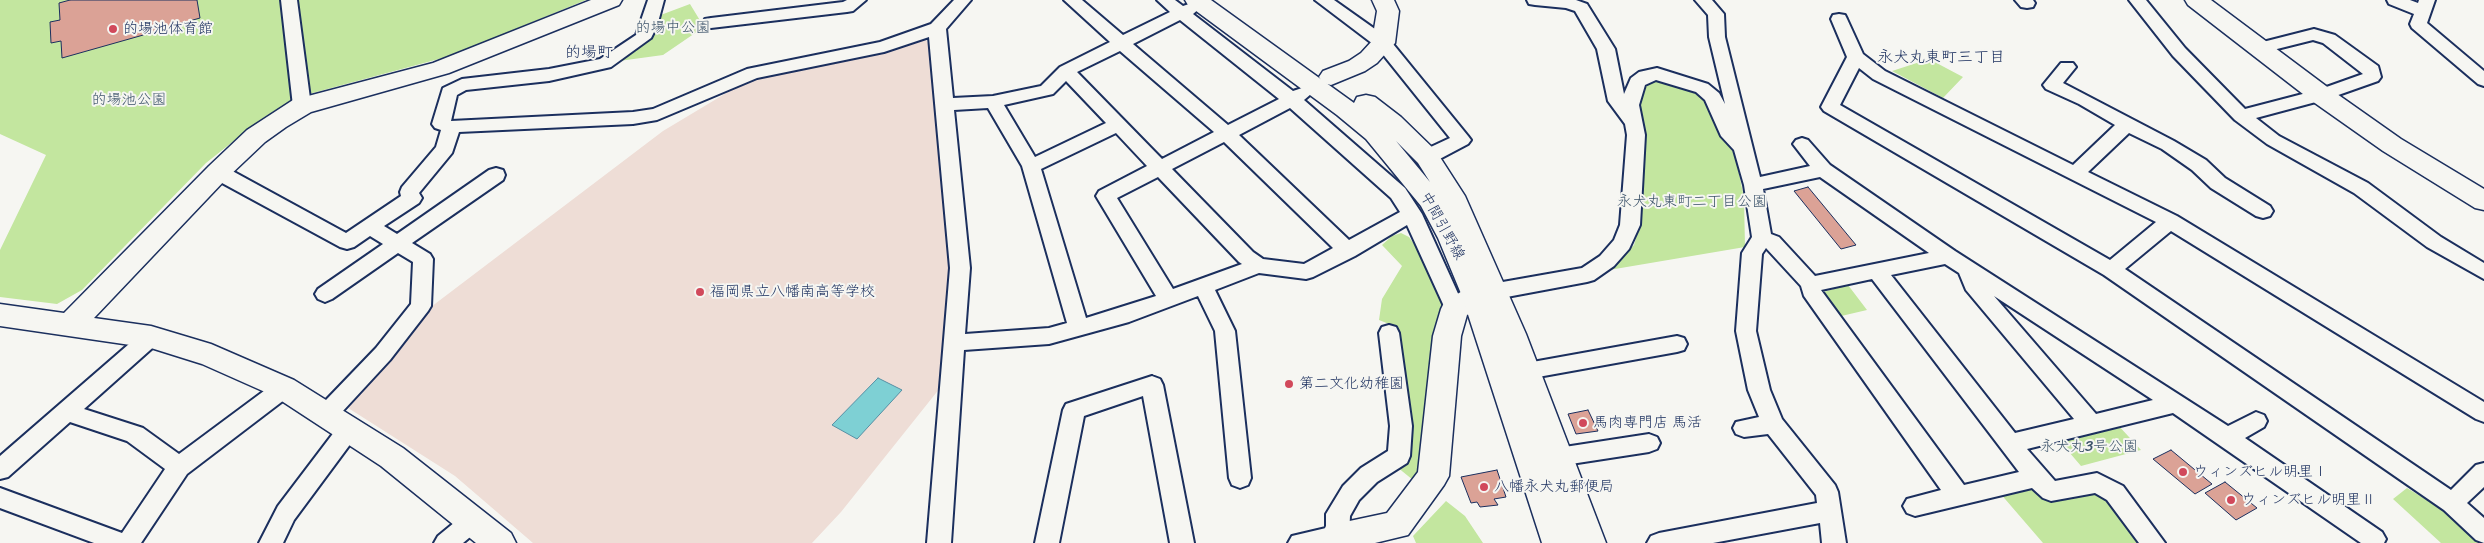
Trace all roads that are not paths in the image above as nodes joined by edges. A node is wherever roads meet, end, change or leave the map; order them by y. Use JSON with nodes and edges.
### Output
{"nodes":[{"id":1,"x":289,"y":0,"type":"edge"},
{"id":2,"x":611,"y":0,"type":"edge"},
{"id":3,"x":656,"y":0,"type":"edge"},
{"id":4,"x":771,"y":0,"type":"edge"},
{"id":5,"x":858,"y":0,"type":"edge"},
{"id":6,"x":963,"y":0,"type":"edge"},
{"id":7,"x":1072,"y":0,"type":"edge"},
{"id":8,"x":1165,"y":0,"type":"edge"},
{"id":9,"x":1226,"y":0,"type":"edge"},
{"id":10,"x":1323,"y":0,"type":"edge"},
{"id":11,"x":1383,"y":0,"type":"edge"},
{"id":12,"x":1535,"y":0,"type":"edge"},
{"id":13,"x":1703,"y":0,"type":"edge"},
{"id":14,"x":2137,"y":0,"type":"edge"},
{"id":15,"x":2196,"y":0,"type":"edge"},
{"id":16,"x":2395,"y":0,"type":"edge"},
{"id":17,"x":1192,"y":5,"type":"edge"},
{"id":18,"x":2424,"y":6,"type":"edge"},
{"id":19,"x":743,"y":18,"type":"junction"},
{"id":20,"x":1839,"y":19,"type":"dead end"},
{"id":21,"x":711,"y":22,"type":"dead end"},
{"id":22,"x":937,"y":28,"type":"junction"},
{"id":23,"x":1383,"y":43,"type":"junction"},
{"id":24,"x":1121,"y":44,"type":"junction"},
{"id":25,"x":2261,"y":48,"type":"junction"},
{"id":26,"x":1856,"y":57,"type":"junction"},
{"id":27,"x":2066,"y":67,"type":"dead end"},
{"id":28,"x":1066,"y":72,"type":"junction"},
{"id":29,"x":2484,"y":80,"type":"edge"},
{"id":30,"x":1322,"y":81,"type":"junction"},
{"id":31,"x":2321,"y":95,"type":"junction"},
{"id":32,"x":1291,"y":99,"type":"junction"},
{"id":33,"x":993,"y":102,"type":"junction"},
{"id":34,"x":945,"y":104,"type":"junction"},
{"id":35,"x":302,"y":106,"type":"junction"},
{"id":36,"x":2241,"y":116,"type":"junction"},
{"id":37,"x":2127,"y":124,"type":"junction"},
{"id":38,"x":1118,"y":125,"type":"junction"},
{"id":39,"x":1635,"y":125,"type":"junction"},
{"id":40,"x":451,"y":127,"type":"junction"},
{"id":41,"x":1227,"y":134,"type":"junction"},
{"id":42,"x":1802,"y":144,"type":"dead end"},
{"id":43,"x":1742,"y":148,"type":"junction"},
{"id":44,"x":1427,"y":157,"type":"junction"},
{"id":45,"x":1030,"y":166,"type":"junction"},
{"id":46,"x":1161,"y":168,"type":"junction"},
{"id":47,"x":1823,"y":170,"type":"junction"},
{"id":48,"x":218,"y":172,"type":"junction"},
{"id":49,"x":2076,"y":173,"type":"junction"},
{"id":50,"x":496,"y":175,"type":"dead end"},
{"id":51,"x":1753,"y":185,"type":"junction"},
{"id":52,"x":2484,"y":200,"type":"edge"},
{"id":53,"x":2263,"y":211,"type":"dead end"},
{"id":54,"x":1412,"y":214,"type":"junction"},
{"id":55,"x":2170,"y":221,"type":"junction"},
{"id":56,"x":370,"y":226,"type":"junction"},
{"id":57,"x":1762,"y":238,"type":"junction"},
{"id":58,"x":398,"y":243,"type":"junction"},
{"id":59,"x":1348,"y":250,"type":"junction"},
{"id":60,"x":1948,"y":256,"type":"junction"},
{"id":61,"x":1258,"y":266,"type":"junction"},
{"id":62,"x":1967,"y":267,"type":"junction"},
{"id":63,"x":2111,"y":270,"type":"junction"},
{"id":64,"x":1877,"y":271,"type":"junction"},
{"id":65,"x":2484,"y":272,"type":"edge"},
{"id":66,"x":1811,"y":284,"type":"junction"},
{"id":67,"x":1204,"y":287,"type":"junction"},
{"id":68,"x":325,"y":295,"type":"dead end"},
{"id":69,"x":1475,"y":298,"type":"junction"},
{"id":70,"x":1168,"y":299,"type":"junction"},
{"id":71,"x":0,"y":315,"type":"edge"},
{"id":72,"x":70,"y":325,"type":"junction"},
{"id":73,"x":1080,"y":328,"type":"junction"},
{"id":74,"x":1389,"y":332,"type":"dead end"},
{"id":75,"x":152,"y":338,"type":"junction"},
{"id":76,"x":954,"y":343,"type":"junction"},
{"id":77,"x":1677,"y":344,"type":"dead end"},
{"id":78,"x":1527,"y":371,"type":"junction"},
{"id":79,"x":284,"y":388,"type":"junction"},
{"id":80,"x":2175,"y":404,"type":"junction"},
{"id":81,"x":67,"y":412,"type":"junction"},
{"id":82,"x":2484,"y":413,"type":"edge"},
{"id":83,"x":323,"y":414,"type":"junction"},
{"id":84,"x":2256,"y":421,"type":"dead end"},
{"id":85,"x":2090,"y":423,"type":"junction"},
{"id":86,"x":1773,"y":424,"type":"junction"},
{"id":87,"x":1744,"y":428,"type":"dead end"},
{"id":88,"x":349,"y":429,"type":"junction"},
{"id":89,"x":2227,"y":437,"type":"junction"},
{"id":90,"x":2012,"y":443,"type":"junction"},
{"id":91,"x":1649,"y":444,"type":"dead end"},
{"id":92,"x":1558,"y":457,"type":"junction"},
{"id":93,"x":179,"y":467,"type":"junction"},
{"id":94,"x":0,"y":470,"type":"edge"},
{"id":95,"x":2484,"y":472,"type":"edge"},
{"id":96,"x":2036,"y":477,"type":"junction"},
{"id":97,"x":1240,"y":478,"type":"dead end"},
{"id":98,"x":1958,"y":495,"type":"junction"},
{"id":99,"x":0,"y":498,"type":"edge"},
{"id":100,"x":2452,"y":503,"type":"junction"},
{"id":101,"x":1915,"y":506,"type":"dead end"},
{"id":102,"x":1829,"y":511,"type":"junction"},
{"id":103,"x":474,"y":520,"type":"junction"},
{"id":104,"x":2484,"y":533,"type":"edge"},
{"id":105,"x":1337,"y":536,"type":"junction"},
{"id":106,"x":2374,"y":540,"type":"dead end"},
{"id":107,"x":122,"y":543,"type":"edge"},
{"id":108,"x":128,"y":543,"type":"edge"},
{"id":109,"x":271,"y":543,"type":"edge"},
{"id":110,"x":446,"y":543,"type":"edge"},
{"id":111,"x":500,"y":543,"type":"edge"},
{"id":112,"x":939,"y":543,"type":"edge"},
{"id":113,"x":1047,"y":543,"type":"edge"},
{"id":114,"x":1182,"y":543,"type":"edge"},
{"id":115,"x":1300,"y":543,"type":"edge"},
{"id":116,"x":1558,"y":543,"type":"edge"},
{"id":117,"x":1590,"y":543,"type":"edge"},
{"id":118,"x":1658,"y":543,"type":"edge"},
{"id":119,"x":1834,"y":543,"type":"edge"},
{"id":120,"x":2153,"y":543,"type":"edge"}],
"edges":[{"from":1,"to":35,"type":"street"},
{"from":2,"to":35,"type":"street"},
{"from":3,"to":40,"type":"street"},
{"from":4,"to":19,"type":"street"},
{"from":5,"to":19,"type":"street"},
{"from":6,"to":22,"type":"street"},
{"from":7,"to":24,"type":"street"},
{"from":8,"to":17,"type":"street"},
{"from":9,"to":30,"type":"street","name":"中間引野線"},
{"from":10,"to":23,"type":"street"},
{"from":11,"to":23,"type":"street"},
{"from":12,"to":39,"type":"street"},
{"from":13,"to":43,"type":"street"},
{"from":14,"to":36,"type":"street"},
{"from":15,"to":25,"type":"street"},
{"from":16,"to":18,"type":"street"},
{"from":17,"to":24,"type":"street"},
{"from":17,"to":30,"type":"street","name":"中間引野線"},
{"from":17,"to":32,"type":"street"},
{"from":18,"to":29,"type":"street"},
{"from":19,"to":21,"type":"street"},
{"from":20,"to":26,"type":"street"},
{"from":22,"to":34,"type":"street"},
{"from":22,"to":40,"type":"street"},
{"from":23,"to":30,"type":"street"},
{"from":23,"to":44,"type":"street"},
{"from":24,"to":28,"type":"street"},
{"from":24,"to":41,"type":"street"},
{"from":25,"to":31,"type":"street"},
{"from":25,"to":31,"type":"street"},
{"from":26,"to":49,"type":"street"},
{"from":26,"to":63,"type":"street"},
{"from":27,"to":37,"type":"street"},
{"from":28,"to":33,"type":"street"},
{"from":28,"to":38,"type":"street"},
{"from":30,"to":32,"type":"street"},
{"from":30,"to":44,"type":"street","name":"中間引野線"},
{"from":30,"to":69,"type":"street","name":"中間引野線"},
{"from":31,"to":36,"type":"street"},
{"from":31,"to":52,"type":"street"},
{"from":32,"to":41,"type":"street"},
{"from":32,"to":54,"type":"street"},
{"from":33,"to":34,"type":"street"},
{"from":33,"to":45,"type":"street"},
{"from":34,"to":76,"type":"street"},
{"from":35,"to":48,"type":"street"},
{"from":36,"to":65,"type":"street"},
{"from":37,"to":49,"type":"street"},
{"from":37,"to":53,"type":"street"},
{"from":38,"to":45,"type":"street"},
{"from":38,"to":46,"type":"street"},
{"from":39,"to":43,"type":"street"},
{"from":39,"to":69,"type":"street"},
{"from":40,"to":56,"type":"street"},
{"from":41,"to":46,"type":"street"},
{"from":41,"to":59,"type":"street"},
{"from":42,"to":47,"type":"street"},
{"from":43,"to":51,"type":"street"},
{"from":44,"to":69,"type":"street","name":"中間引野線"},
{"from":45,"to":73,"type":"street"},
{"from":46,"to":61,"type":"street"},
{"from":46,"to":70,"type":"street"},
{"from":47,"to":51,"type":"street"},
{"from":47,"to":60,"type":"street"},
{"from":48,"to":56,"type":"street"},
{"from":48,"to":72,"type":"street"},
{"from":49,"to":55,"type":"street"},
{"from":50,"to":58,"type":"street"},
{"from":51,"to":57,"type":"street"},
{"from":54,"to":59,"type":"street"},
{"from":54,"to":69,"type":"street"},
{"from":55,"to":63,"type":"street"},
{"from":55,"to":82,"type":"street"},
{"from":56,"to":58,"type":"street"},
{"from":57,"to":66,"type":"street"},
{"from":57,"to":86,"type":"street"},
{"from":58,"to":68,"type":"street"},
{"from":58,"to":83,"type":"street"},
{"from":59,"to":61,"type":"street"},
{"from":60,"to":62,"type":"street"},
{"from":60,"to":64,"type":"street"},
{"from":61,"to":67,"type":"street"},
{"from":62,"to":80,"type":"street"},
{"from":62,"to":85,"type":"street"},
{"from":63,"to":100,"type":"street"},
{"from":64,"to":66,"type":"street"},
{"from":64,"to":90,"type":"street"},
{"from":66,"to":98,"type":"street"},
{"from":67,"to":70,"type":"street"},
{"from":67,"to":97,"type":"street"},
{"from":69,"to":78,"type":"street","name":"中間引野線"},
{"from":69,"to":105,"type":"street"},
{"from":69,"to":116,"type":"street","name":"中間引野線"},
{"from":70,"to":73,"type":"street"},
{"from":71,"to":72,"type":"street"},
{"from":72,"to":75,"type":"street"},
{"from":73,"to":76,"type":"street"},
{"from":74,"to":105,"type":"street"},
{"from":75,"to":79,"type":"street"},
{"from":75,"to":81,"type":"street"},
{"from":76,"to":112,"type":"street"},
{"from":77,"to":78,"type":"street"},
{"from":78,"to":92,"type":"street","name":"中間引野線"},
{"from":79,"to":83,"type":"street"},
{"from":79,"to":93,"type":"street"},
{"from":80,"to":85,"type":"street"},
{"from":80,"to":89,"type":"street"},
{"from":81,"to":93,"type":"street"},
{"from":81,"to":94,"type":"street"},
{"from":83,"to":88,"type":"street"},
{"from":84,"to":89,"type":"street"},
{"from":85,"to":90,"type":"street"},
{"from":86,"to":87,"type":"street"},
{"from":86,"to":102,"type":"street"},
{"from":88,"to":103,"type":"street"},
{"from":88,"to":109,"type":"street"},
{"from":89,"to":106,"type":"street"},
{"from":90,"to":96,"type":"street"},
{"from":91,"to":92,"type":"street"},
{"from":92,"to":117,"type":"street","name":"中間引野線"},
{"from":93,"to":108,"type":"street"},
{"from":95,"to":100,"type":"street"},
{"from":96,"to":98,"type":"street"},
{"from":96,"to":120,"type":"street"},
{"from":98,"to":101,"type":"street"},
{"from":99,"to":107,"type":"street"},
{"from":100,"to":104,"type":"street"},
{"from":102,"to":118,"type":"street"},
{"from":102,"to":119,"type":"street"},
{"from":103,"to":110,"type":"street"},
{"from":103,"to":111,"type":"street"},
{"from":105,"to":115,"type":"street"},
{"from":113,"to":114,"type":"street"}]}
